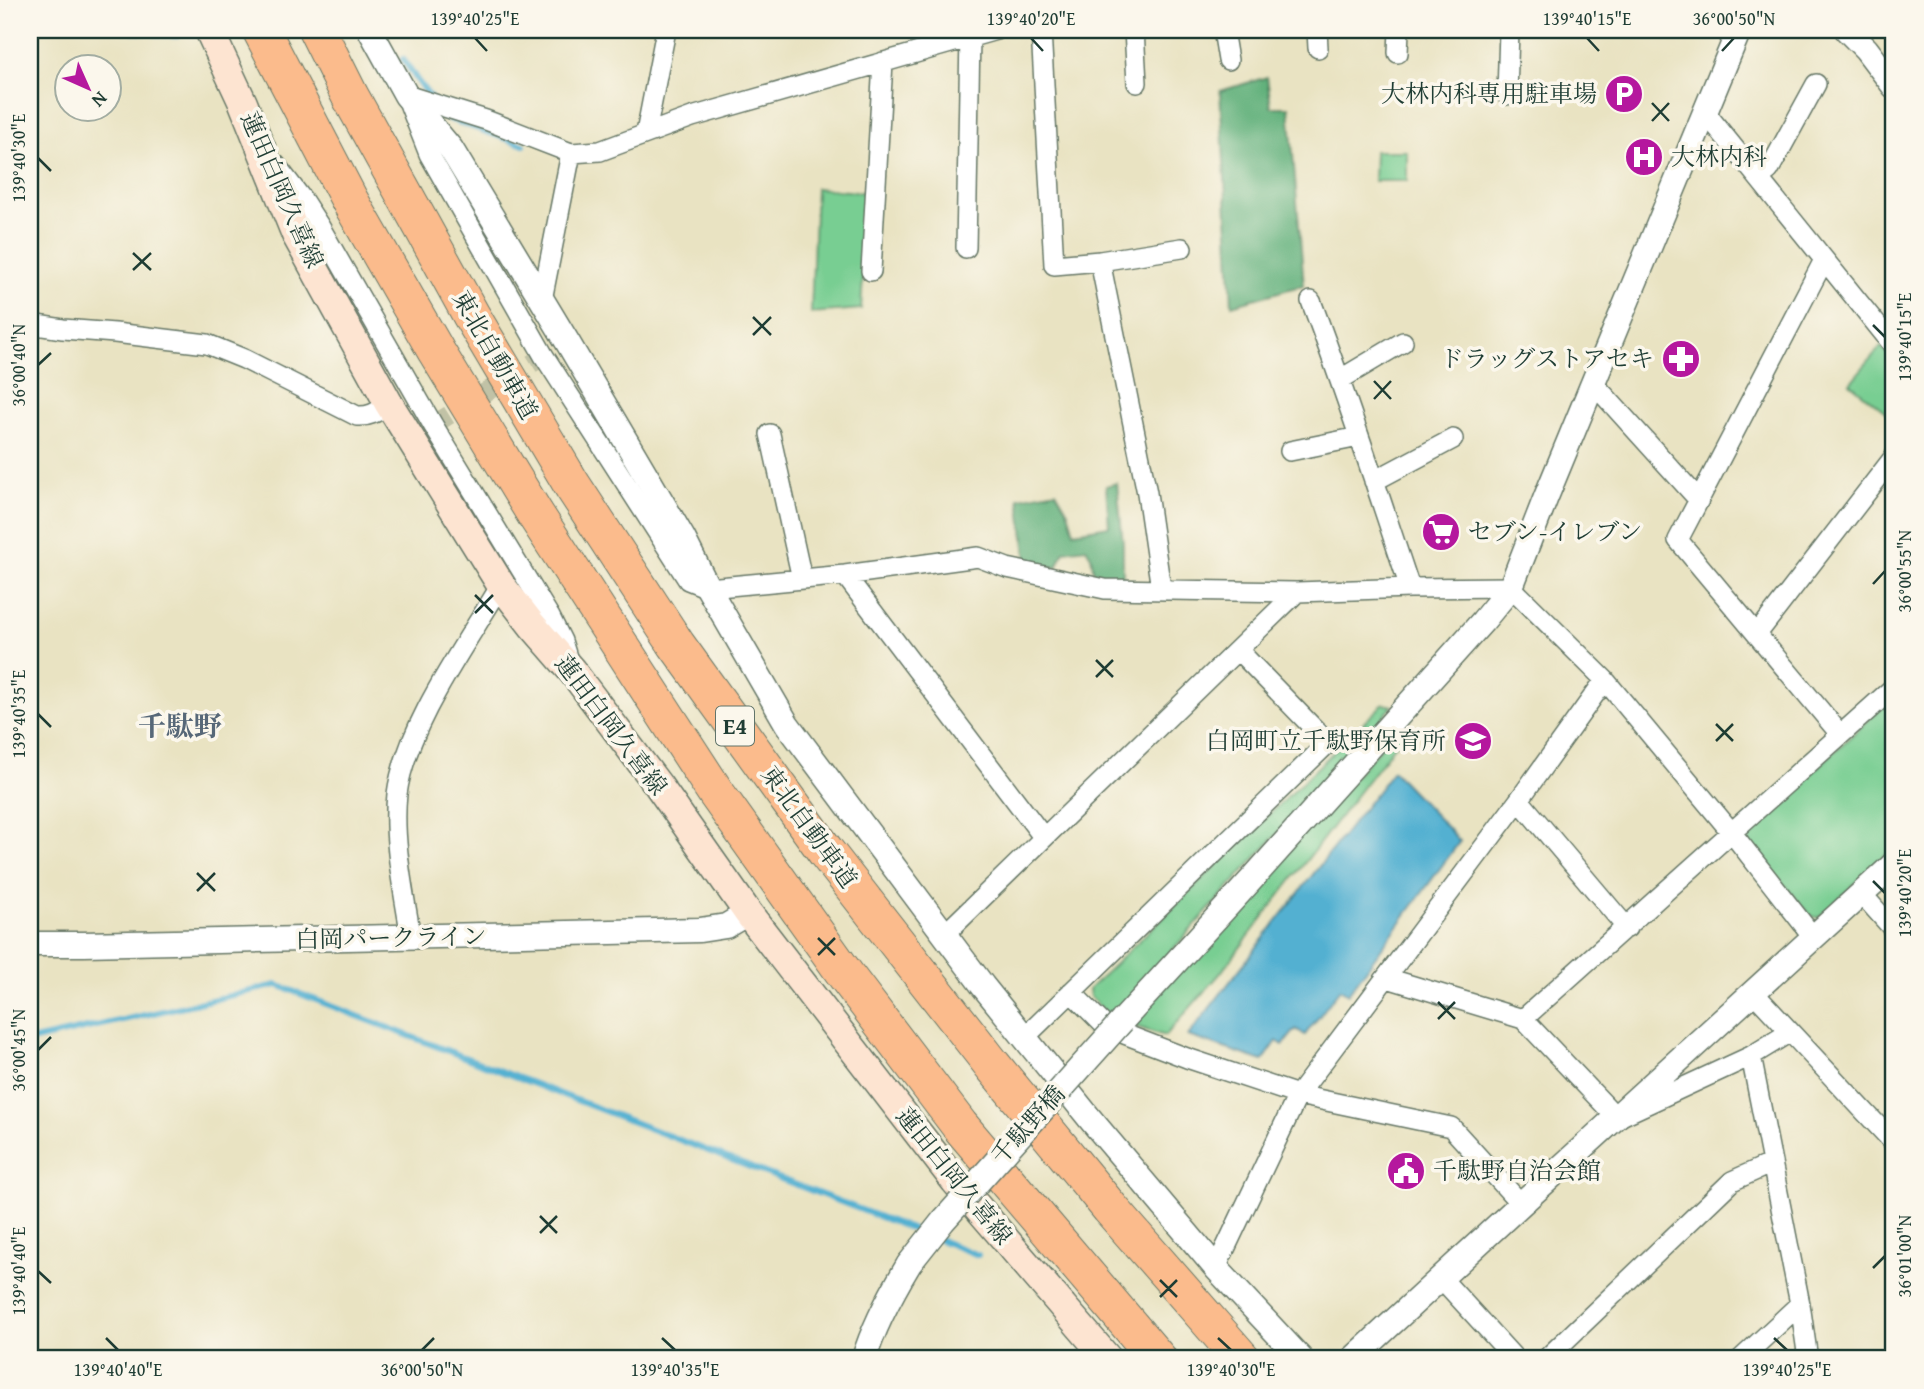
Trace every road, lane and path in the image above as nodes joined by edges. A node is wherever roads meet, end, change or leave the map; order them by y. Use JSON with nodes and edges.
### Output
{"nodes":[{"id":1,"x":209,"y":30,"type":"edge"},
{"id":2,"x":261,"y":30,"type":"edge"},
{"id":3,"x":317,"y":30,"type":"edge"},
{"id":4,"x":369,"y":30,"type":"edge"},
{"id":5,"x":666,"y":30,"type":"edge"},
{"id":6,"x":996,"y":30,"type":"edge"},
{"id":7,"x":1041,"y":30,"type":"edge"},
{"id":8,"x":1134,"y":30,"type":"edge"},
{"id":9,"x":1223,"y":30,"type":"edge"},
{"id":10,"x":1399,"y":30,"type":"edge"},
{"id":11,"x":1509,"y":30,"type":"edge"},
{"id":12,"x":1739,"y":30,"type":"edge"},
{"id":13,"x":1847,"y":30,"type":"edge"},
{"id":14,"x":970,"y":37,"type":"junction"},
{"id":15,"x":1398,"y":53,"type":"dead end"},
{"id":16,"x":1228,"y":60,"type":"dead end"},
{"id":17,"x":883,"y":62,"type":"junction"},
{"id":18,"x":1891,"y":77,"type":"edge"},
{"id":19,"x":1137,"y":83,"type":"dead end"},
{"id":20,"x":1816,"y":84,"type":"dead end"},
{"id":21,"x":406,"y":95,"type":"junction"},
{"id":22,"x":1507,"y":95,"type":"dead end"},
{"id":23,"x":1705,"y":112,"type":"junction"},
{"id":24,"x":646,"y":132,"type":"junction"},
{"id":25,"x":262,"y":146,"type":"junction"},
{"id":26,"x":571,"y":153,"type":"junction"},
{"id":27,"x":1759,"y":178,"type":"junction"},
{"id":28,"x":966,"y":248,"type":"dead end"},
{"id":29,"x":1182,"y":248,"type":"dead end"},
{"id":30,"x":1824,"y":260,"type":"junction"},
{"id":31,"x":1100,"y":261,"type":"junction"},
{"id":32,"x":871,"y":271,"type":"dead end"},
{"id":33,"x":542,"y":300,"type":"junction"},
{"id":34,"x":1311,"y":302,"type":"dead end"},
{"id":35,"x":30,"y":324,"type":"edge"},
{"id":36,"x":1403,"y":342,"type":"dead end"},
{"id":37,"x":1894,"y":346,"type":"edge"},
{"id":38,"x":1341,"y":379,"type":"junction"},
{"id":39,"x":1594,"y":384,"type":"junction"},
{"id":40,"x":390,"y":404,"type":"junction"},
{"id":41,"x":770,"y":434,"type":"dead end"},
{"id":42,"x":1359,"y":437,"type":"junction"},
{"id":43,"x":1453,"y":439,"type":"dead end"},
{"id":44,"x":1290,"y":451,"type":"dead end"},
{"id":45,"x":1894,"y":457,"type":"edge"},
{"id":46,"x":1374,"y":481,"type":"junction"},
{"id":47,"x":1699,"y":499,"type":"junction"},
{"id":48,"x":845,"y":575,"type":"junction"},
{"id":49,"x":802,"y":579,"type":"junction"},
{"id":50,"x":501,"y":585,"type":"junction"},
{"id":51,"x":1511,"y":587,"type":"junction"},
{"id":52,"x":708,"y":588,"type":"junction"},
{"id":53,"x":1410,"y":588,"type":"junction"},
{"id":54,"x":1161,"y":589,"type":"junction"},
{"id":55,"x":1297,"y":592,"type":"junction"},
{"id":56,"x":1757,"y":634,"type":"junction"},
{"id":57,"x":1238,"y":650,"type":"junction"},
{"id":58,"x":572,"y":671,"type":"junction"},
{"id":59,"x":1605,"y":680,"type":"junction"},
{"id":60,"x":1894,"y":687,"type":"edge"},
{"id":61,"x":1840,"y":734,"type":"junction"},
{"id":62,"x":1519,"y":800,"type":"junction"},
{"id":63,"x":1732,"y":833,"type":"junction"},
{"id":64,"x":1044,"y":838,"type":"junction"},
{"id":65,"x":1894,"y":864,"type":"edge"},
{"id":66,"x":1861,"y":893,"type":"junction"},
{"id":67,"x":748,"y":913,"type":"junction"},
{"id":68,"x":1627,"y":928,"type":"junction"},
{"id":69,"x":1894,"y":930,"type":"edge"},
{"id":70,"x":945,"y":934,"type":"junction"},
{"id":71,"x":411,"y":937,"type":"junction"},
{"id":72,"x":1814,"y":938,"type":"junction"},
{"id":73,"x":30,"y":943,"type":"edge"},
{"id":74,"x":1387,"y":978,"type":"junction"},
{"id":75,"x":1071,"y":992,"type":"junction"},
{"id":76,"x":1753,"y":992,"type":"junction"},
{"id":77,"x":1523,"y":1019,"type":"junction"},
{"id":78,"x":1790,"y":1032,"type":"junction"},
{"id":79,"x":1025,"y":1037,"type":"junction"},
{"id":80,"x":1751,"y":1056,"type":"junction"},
{"id":81,"x":1298,"y":1095,"type":"junction"},
{"id":82,"x":1617,"y":1118,"type":"junction"},
{"id":83,"x":1894,"y":1143,"type":"edge"},
{"id":84,"x":1772,"y":1163,"type":"junction"},
{"id":85,"x":1521,"y":1204,"type":"junction"},
{"id":86,"x":1216,"y":1268,"type":"junction"},
{"id":87,"x":1441,"y":1278,"type":"junction"},
{"id":88,"x":1800,"y":1304,"type":"junction"},
{"id":89,"x":864,"y":1359,"type":"edge"},
{"id":90,"x":1108,"y":1359,"type":"edge"},
{"id":91,"x":1158,"y":1359,"type":"edge"},
{"id":92,"x":1242,"y":1359,"type":"edge"},
{"id":93,"x":1301,"y":1359,"type":"edge"},
{"id":94,"x":1353,"y":1359,"type":"edge"},
{"id":95,"x":1515,"y":1359,"type":"edge"},
{"id":96,"x":1546,"y":1359,"type":"edge"},
{"id":97,"x":1741,"y":1359,"type":"edge"},
{"id":98,"x":1808,"y":1359,"type":"edge"}],
"edges":[{"from":1,"to":25,"type":"main road","name":"蓮田白岡久喜線"},
{"from":2,"to":91,"type":"highway","name":"東北自動車道","number":"E4"},
{"from":3,"to":92,"type":"highway","name":"東北自動車道","number":"E4"},
{"from":4,"to":21,"type":"street"},
{"from":5,"to":24,"type":"street"},
{"from":6,"to":14,"type":"street"},
{"from":7,"to":31,"type":"street"},
{"from":8,"to":19,"type":"street"},
{"from":9,"to":16,"type":"street"},
{"from":10,"to":15,"type":"street"},
{"from":11,"to":22,"type":"street"},
{"from":12,"to":23,"type":"street","name":"千駄野橋"},
{"from":13,"to":18,"type":"street"},
{"from":14,"to":17,"type":"street"},
{"from":14,"to":28,"type":"street"},
{"from":17,"to":24,"type":"street"},
{"from":17,"to":32,"type":"street"},
{"from":20,"to":27,"type":"street"},
{"from":21,"to":26,"type":"street"},
{"from":21,"to":33,"type":"street"},
{"from":21,"to":52,"type":"street"},
{"from":23,"to":27,"type":"street"},
{"from":23,"to":39,"type":"street","name":"千駄野橋"},
{"from":24,"to":26,"type":"street"},
{"from":25,"to":40,"type":"main road","name":"蓮田白岡久喜線"},
{"from":25,"to":58,"type":"street"},
{"from":26,"to":33,"type":"street"},
{"from":27,"to":30,"type":"street"},
{"from":29,"to":31,"type":"street"},
{"from":30,"to":37,"type":"street"},
{"from":30,"to":47,"type":"street"},
{"from":31,"to":54,"type":"street"},
{"from":33,"to":52,"type":"street"},
{"from":34,"to":38,"type":"street"},
{"from":35,"to":40,"type":"street"},
{"from":36,"to":38,"type":"street"},
{"from":38,"to":42,"type":"street"},
{"from":39,"to":47,"type":"street"},
{"from":39,"to":51,"type":"street","name":"千駄野橋"},
{"from":40,"to":50,"type":"main road","name":"蓮田白岡久喜線"},
{"from":41,"to":49,"type":"street"},
{"from":42,"to":44,"type":"street"},
{"from":42,"to":46,"type":"street"},
{"from":43,"to":46,"type":"street"},
{"from":45,"to":56,"type":"street"},
{"from":46,"to":53,"type":"street"},
{"from":47,"to":56,"type":"street"},
{"from":48,"to":49,"type":"street"},
{"from":48,"to":54,"type":"street"},
{"from":48,"to":64,"type":"street"},
{"from":49,"to":52,"type":"street"},
{"from":50,"to":58,"type":"main road","name":"蓮田白岡久喜線"},
{"from":50,"to":71,"type":"street"},
{"from":51,"to":53,"type":"street"},
{"from":51,"to":59,"type":"street"},
{"from":51,"to":89,"type":"street","name":"千駄野橋","bridge":true},
{"from":52,"to":70,"type":"street"},
{"from":53,"to":55,"type":"street"},
{"from":54,"to":55,"type":"street"},
{"from":55,"to":57,"type":"street"},
{"from":56,"to":61,"type":"street"},
{"from":57,"to":64,"type":"street"},
{"from":57,"to":75,"type":"street"},
{"from":58,"to":67,"type":"main road","name":"蓮田白岡久喜線"},
{"from":59,"to":62,"type":"street"},
{"from":59,"to":63,"type":"street"},
{"from":60,"to":61,"type":"street"},
{"from":61,"to":63,"type":"street"},
{"from":62,"to":68,"type":"street"},
{"from":62,"to":74,"type":"street"},
{"from":63,"to":68,"type":"street"},
{"from":63,"to":72,"type":"street"},
{"from":64,"to":70,"type":"street"},
{"from":65,"to":66,"type":"street"},
{"from":66,"to":69,"type":"street"},
{"from":66,"to":72,"type":"street"},
{"from":67,"to":71,"type":"street","name":"白岡パークライン"},
{"from":67,"to":90,"type":"main road","name":"蓮田白岡久喜線"},
{"from":68,"to":77,"type":"street"},
{"from":70,"to":79,"type":"street"},
{"from":71,"to":73,"type":"street","name":"白岡パークライン"},
{"from":72,"to":76,"type":"street"},
{"from":74,"to":77,"type":"street"},
{"from":74,"to":81,"type":"street"},
{"from":75,"to":79,"type":"street"},
{"from":75,"to":81,"type":"street"},
{"from":76,"to":78,"type":"street"},
{"from":76,"to":82,"type":"street"},
{"from":77,"to":82,"type":"street"},
{"from":78,"to":80,"type":"street"},
{"from":78,"to":83,"type":"street"},
{"from":79,"to":86,"type":"street"},
{"from":80,"to":82,"type":"street"},
{"from":80,"to":84,"type":"street"},
{"from":81,"to":85,"type":"street"},
{"from":81,"to":86,"type":"street"},
{"from":82,"to":85,"type":"street"},
{"from":84,"to":88,"type":"street"},
{"from":84,"to":96,"type":"street"},
{"from":85,"to":87,"type":"street"},
{"from":86,"to":93,"type":"street"},
{"from":87,"to":94,"type":"street"},
{"from":87,"to":95,"type":"street"},
{"from":88,"to":97,"type":"street"},
{"from":88,"to":98,"type":"street"}]}
